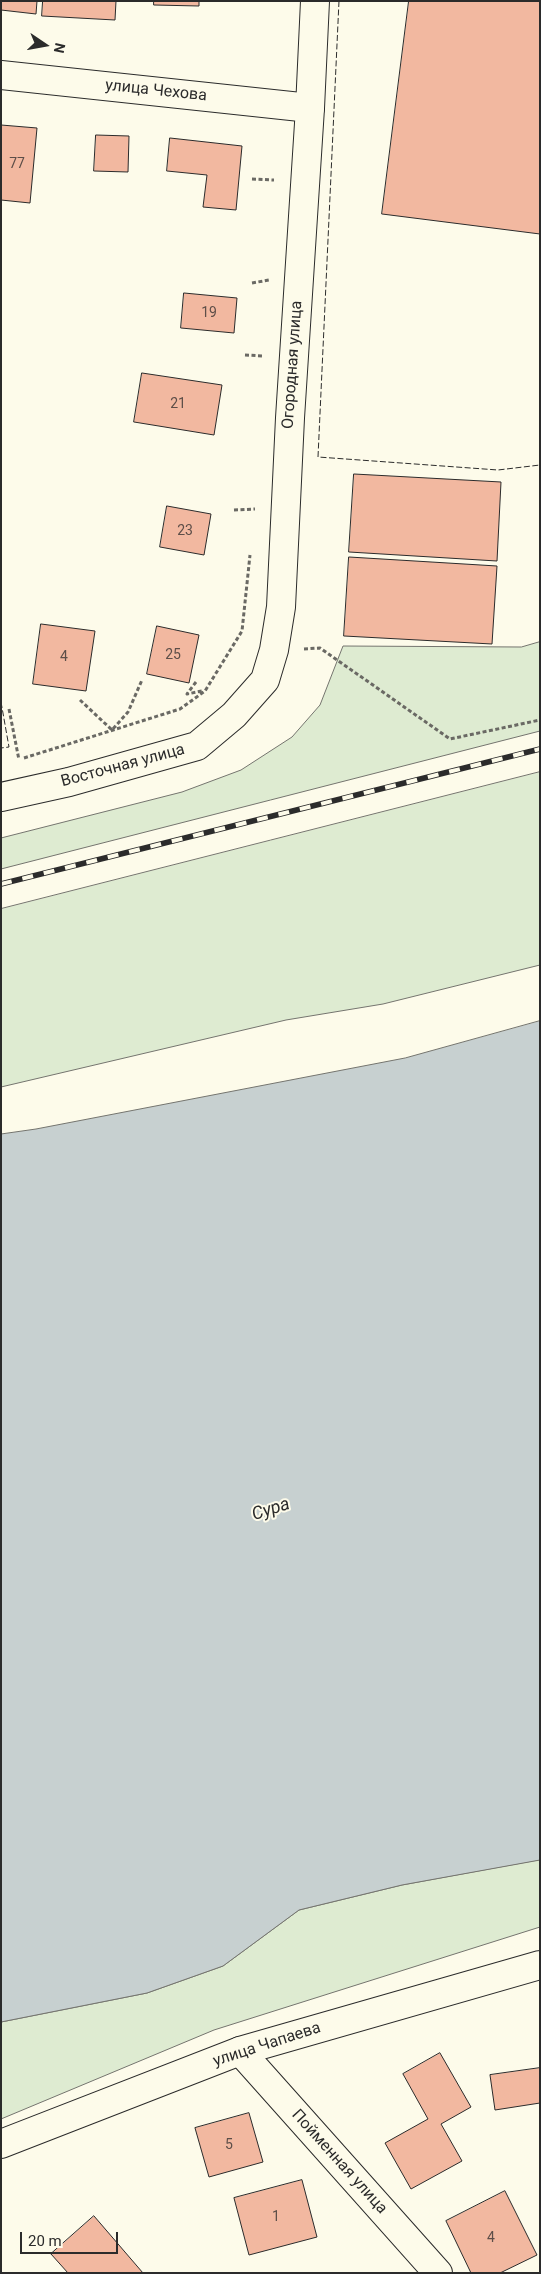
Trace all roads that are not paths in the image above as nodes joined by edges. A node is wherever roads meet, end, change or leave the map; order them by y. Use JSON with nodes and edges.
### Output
{"nodes":[{"id":1,"x":315,"y":1,"type":"edge"},
{"id":2,"x":1,"y":75,"type":"edge"},
{"id":3,"x":310,"y":108,"type":"junction"},
{"id":4,"x":234,"y":715,"type":"joint"},
{"id":5,"x":1,"y":797,"type":"edge"},
{"id":6,"x":540,"y":1965,"type":"edge"},
{"id":7,"x":240,"y":2051,"type":"junction"},
{"id":8,"x":1,"y":2144,"type":"edge"},
{"id":9,"x":438,"y":2273,"type":"edge"}],
"edges":[{"from":1,"to":3,"type":"street","name":"Огородная улица"},
{"from":2,"to":3,"type":"street","name":"улица Чехова"},
{"from":3,"to":4,"type":"street","name":"Огородная улица"},
{"from":4,"to":5,"type":"street","name":"Восточная улица"},
{"from":6,"to":7,"type":"street","name":"улица Чапаева"},
{"from":7,"to":8,"type":"street","name":"улица Чапаева"},
{"from":7,"to":9,"type":"street","name":"Пойменная улица"}]}
